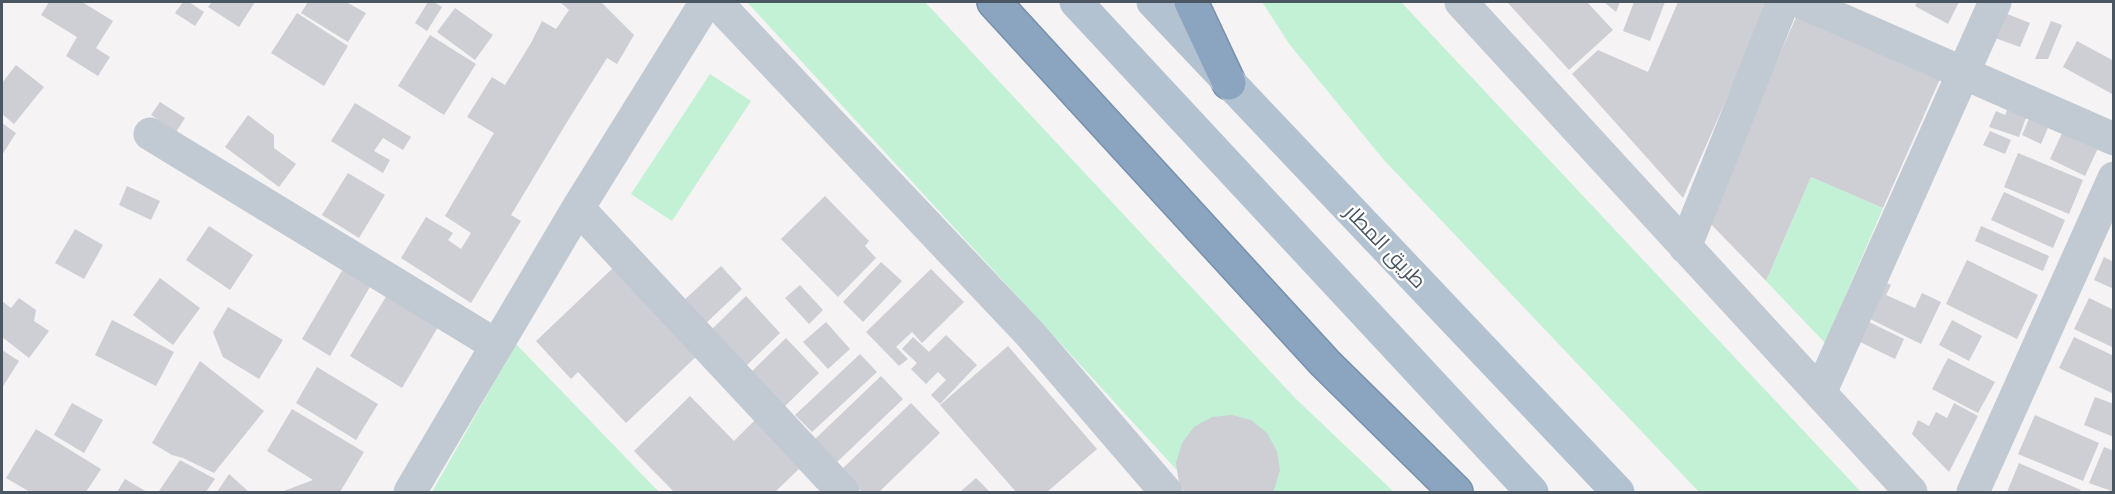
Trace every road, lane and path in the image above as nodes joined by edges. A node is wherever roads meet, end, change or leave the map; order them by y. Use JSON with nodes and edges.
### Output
{"nodes":[{"id":1,"x":706,"y":2,"type":"edge"},
{"id":2,"x":716,"y":2,"type":"edge"},
{"id":3,"x":994,"y":2,"type":"edge"},
{"id":4,"x":1076,"y":2,"type":"edge"},
{"id":5,"x":1153,"y":2,"type":"edge"},
{"id":6,"x":1191,"y":2,"type":"edge"},
{"id":7,"x":1461,"y":2,"type":"edge"},
{"id":8,"x":1783,"y":2,"type":"edge"},
{"id":9,"x":1801,"y":2,"type":"edge"},
{"id":10,"x":1995,"y":2,"type":"edge"},
{"id":11,"x":1963,"y":73,"type":"junction"},
{"id":12,"x":1229,"y":83,"type":"junction"},
{"id":13,"x":150,"y":134,"type":"dead end"},
{"id":14,"x":2114,"y":139,"type":"edge"},
{"id":15,"x":2114,"y":178,"type":"edge"},
{"id":16,"x":578,"y":208,"type":"junction"},
{"id":17,"x":1685,"y":247,"type":"junction"},
{"id":18,"x":496,"y":345,"type":"junction"},
{"id":19,"x":1820,"y":393,"type":"junction"},
{"id":20,"x":410,"y":492,"type":"edge"},
{"id":21,"x":843,"y":492,"type":"edge"},
{"id":22,"x":1166,"y":492,"type":"edge"},
{"id":23,"x":1456,"y":492,"type":"edge"},
{"id":24,"x":1532,"y":492,"type":"edge"},
{"id":25,"x":1618,"y":492,"type":"edge"},
{"id":26,"x":1911,"y":492,"type":"edge"},
{"id":27,"x":1973,"y":492,"type":"edge"}],
"edges":[{"from":1,"to":16,"type":"street"},
{"from":2,"to":22,"type":"street"},
{"from":3,"to":23,"type":"highway"},
{"from":4,"to":24,"type":"main road"},
{"from":5,"to":12,"type":"main road","name":"طريق المطار"},
{"from":6,"to":12,"type":"highway"},
{"from":7,"to":17,"type":"street"},
{"from":8,"to":17,"type":"street"},
{"from":9,"to":11,"type":"street"},
{"from":10,"to":11,"type":"street"},
{"from":11,"to":14,"type":"street"},
{"from":11,"to":19,"type":"street"},
{"from":12,"to":25,"type":"main road","name":"طريق المطار"},
{"from":13,"to":18,"type":"street"},
{"from":15,"to":27,"type":"street"},
{"from":16,"to":18,"type":"street"},
{"from":16,"to":21,"type":"street"},
{"from":17,"to":19,"type":"street"},
{"from":18,"to":20,"type":"street"},
{"from":19,"to":26,"type":"street"}]}
